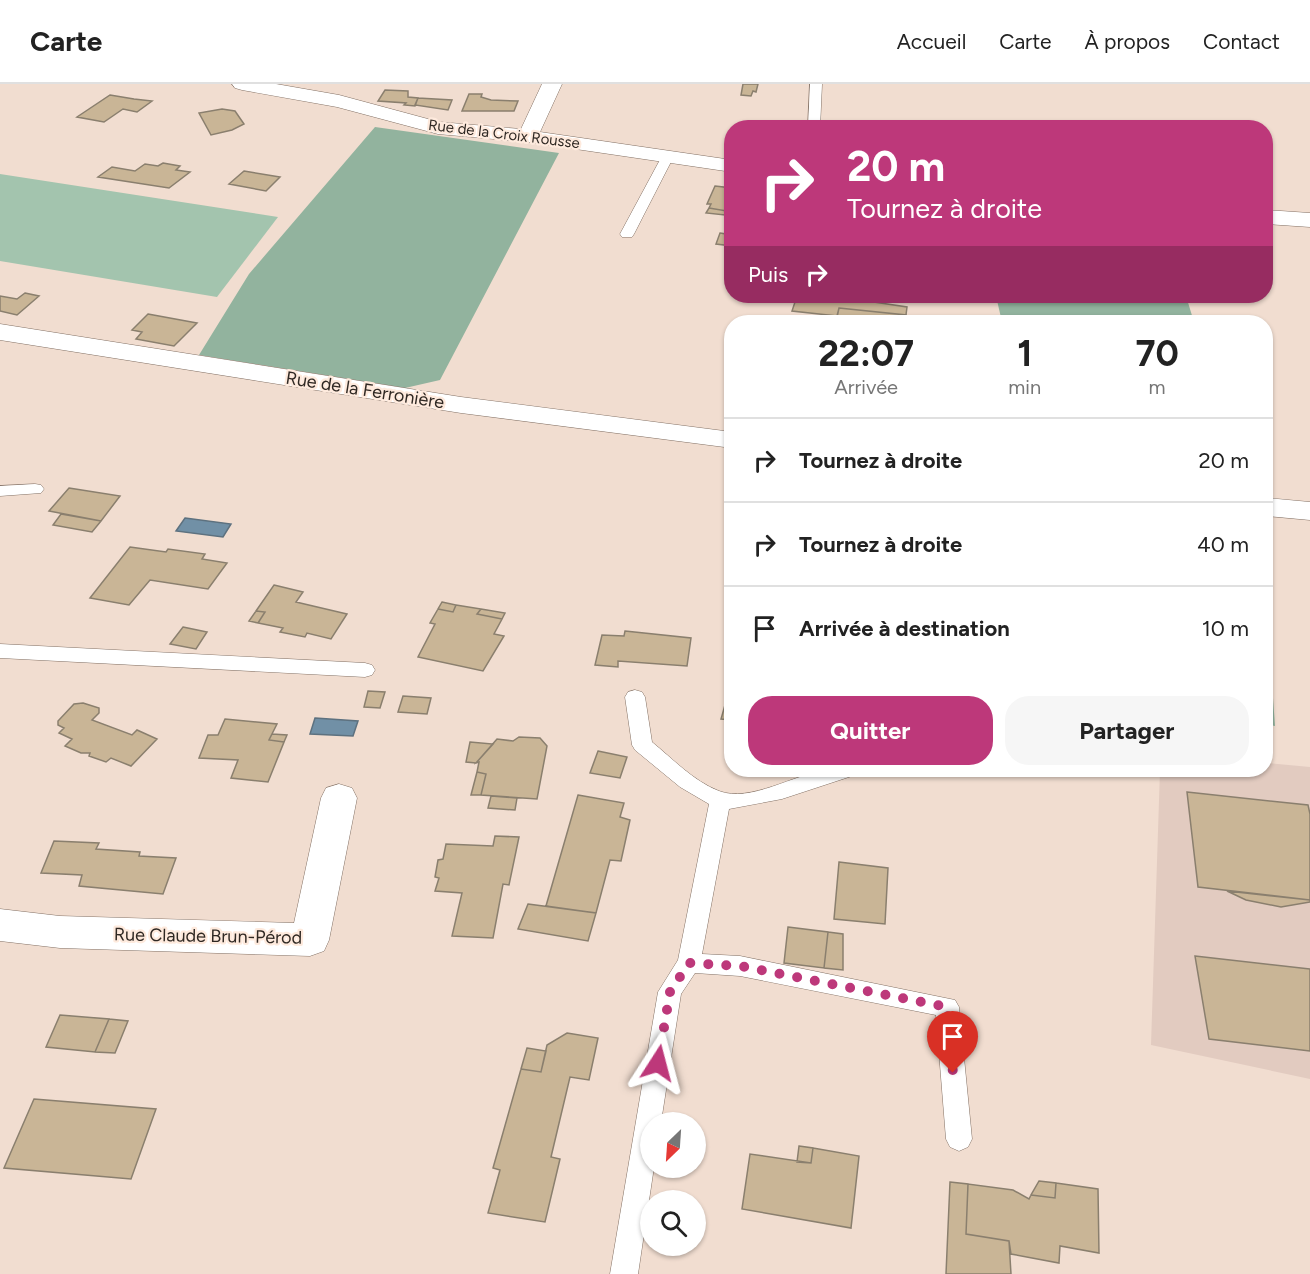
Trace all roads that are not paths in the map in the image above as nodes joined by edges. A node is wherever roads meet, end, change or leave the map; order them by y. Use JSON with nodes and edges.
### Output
{"nodes":[{"id":1,"x":242,"y":84,"type":"edge"},
{"id":2,"x":552,"y":84,"type":"edge"},
{"id":3,"x":816,"y":84,"type":"edge"},
{"id":4,"x":814,"y":120,"type":"edge"},
{"id":5,"x":528,"y":136,"type":"junction"},
{"id":6,"x":668,"y":156,"type":"junction"},
{"id":7,"x":724,"y":165,"type":"edge"},
{"id":8,"x":1273,"y":218,"type":"edge"},
{"id":9,"x":1310,"y":220,"type":"edge"},
{"id":10,"x":627,"y":234,"type":"dead end"},
{"id":11,"x":0,"y":332,"type":"edge"},
{"id":12,"x":724,"y":439,"type":"edge"},
{"id":13,"x":35,"y":489,"type":"dead end"},
{"id":14,"x":0,"y":491,"type":"edge"},
{"id":15,"x":1273,"y":508,"type":"edge"},
{"id":16,"x":1310,"y":511,"type":"edge"},
{"id":17,"x":0,"y":651,"type":"edge"},
{"id":18,"x":365,"y":670,"type":"dead end"},
{"id":19,"x":635,"y":697,"type":"dead end"},
{"id":20,"x":826,"y":777,"type":"edge"},
{"id":21,"x":339,"y":798,"type":"dead end"},
{"id":22,"x":720,"y":800,"type":"junction"},
{"id":23,"x":0,"y":925,"type":"edge"},
{"id":24,"x":689,"y":963,"type":"junction"},
{"id":25,"x":959,"y":1139,"type":"dead end"},
{"id":26,"x":624,"y":1274,"type":"edge"}],
"edges":[{"from":1,"to":5,"type":"street","name":"Rue de la Croix Rousse"},
{"from":2,"to":5,"type":"street"},
{"from":3,"to":4,"type":"lane"},
{"from":5,"to":6,"type":"street","name":"Rue de la Croix Rousse"},
{"from":6,"to":7,"type":"street","name":"Rue de la Croix Rousse"},
{"from":6,"to":10,"type":"lane"},
{"from":8,"to":9,"type":"street"},
{"from":11,"to":12,"type":"street","name":"Rue de la Ferronière"},
{"from":13,"to":14,"type":"lane"},
{"from":15,"to":16,"type":"street"},
{"from":17,"to":18,"type":"lane"},
{"from":19,"to":22,"type":"lane"},
{"from":20,"to":22,"type":"lane"},
{"from":21,"to":23,"type":"street","name":"Rue Claude Brun-Pérod"},
{"from":22,"to":24,"type":"lane"},
{"from":24,"to":25,"type":"lane"},
{"from":24,"to":26,"type":"lane"}]}
